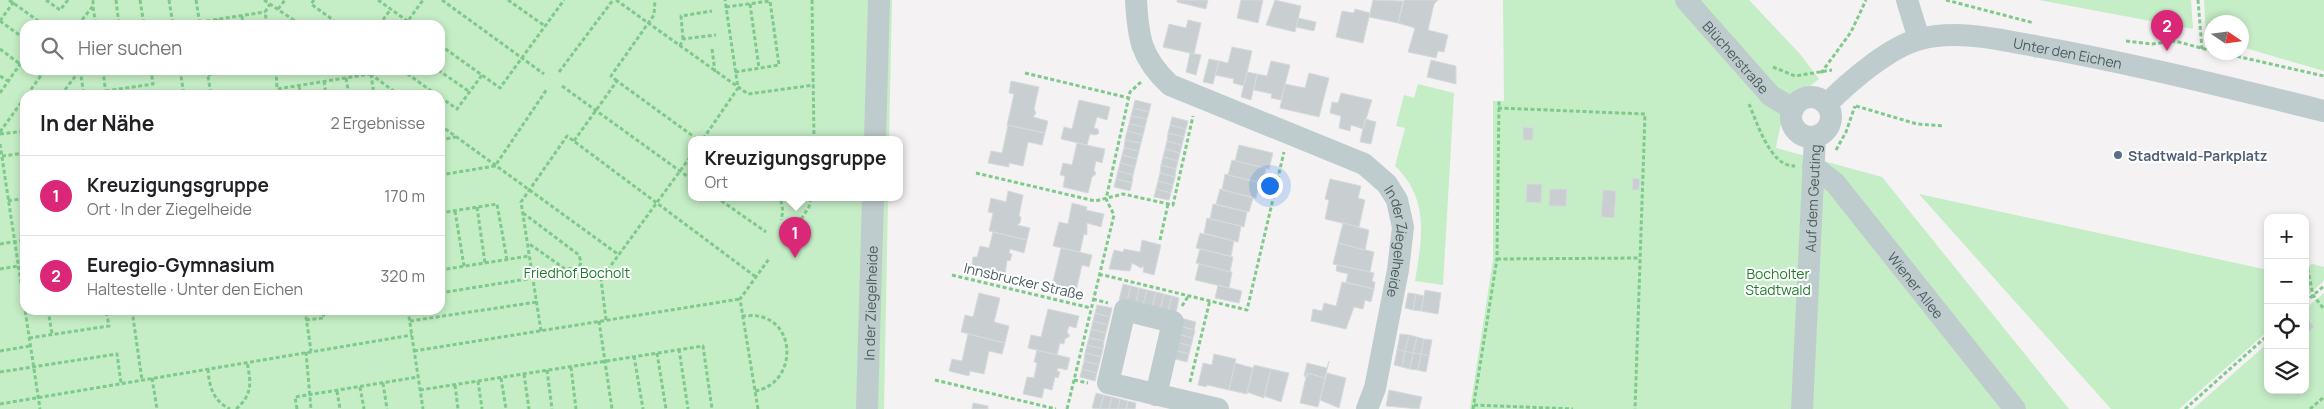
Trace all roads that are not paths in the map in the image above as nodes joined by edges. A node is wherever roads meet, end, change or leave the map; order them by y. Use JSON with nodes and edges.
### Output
{"nodes":[{"id":1,"x":879,"y":0,"type":"edge"},
{"id":2,"x":1136,"y":0,"type":"edge"},
{"id":3,"x":1686,"y":0,"type":"edge"},
{"id":4,"x":1907,"y":0,"type":"edge"},
{"id":5,"x":1919,"y":39,"type":"junction"},
{"id":6,"x":1827,"y":104,"type":"junction"},
{"id":7,"x":1793,"y":108,"type":"junction"},
{"id":8,"x":2324,"y":111,"type":"edge"},
{"id":9,"x":875,"y":136,"type":"edge"},
{"id":10,"x":1815,"y":137,"type":"junction"},
{"id":11,"x":1813,"y":166,"type":"junction"},
{"id":12,"x":873,"y":201,"type":"edge"},
{"id":13,"x":1156,"y":395,"type":"dead end"},
{"id":14,"x":867,"y":409,"type":"edge"},
{"id":15,"x":1218,"y":409,"type":"edge"},
{"id":16,"x":1367,"y":409,"type":"edge"},
{"id":17,"x":1802,"y":409,"type":"edge"},
{"id":18,"x":2014,"y":409,"type":"edge"}],
"edges":[{"from":1,"to":9,"type":"street"},
{"from":2,"to":16,"type":"street","name":"In der Ziegelheide"},
{"from":3,"to":7,"type":"street","name":"Blücherstraße"},
{"from":4,"to":5,"type":"street"},
{"from":5,"to":6,"type":"street","name":"Unter den Eichen"},
{"from":5,"to":8,"type":"street","name":"Unter den Eichen"},
{"from":6,"to":7,"type":"street"},
{"from":6,"to":10,"type":"street"},
{"from":7,"to":10,"type":"street"},
{"from":10,"to":11,"type":"street","name":"Auf dem Geuting"},
{"from":11,"to":17,"type":"street","name":"Auf dem Geuting"},
{"from":11,"to":18,"type":"street","name":"Wiener Allee"},
{"from":12,"to":14,"type":"street","name":"In der Ziegelheide"},
{"from":13,"to":15,"type":"street"}]}
